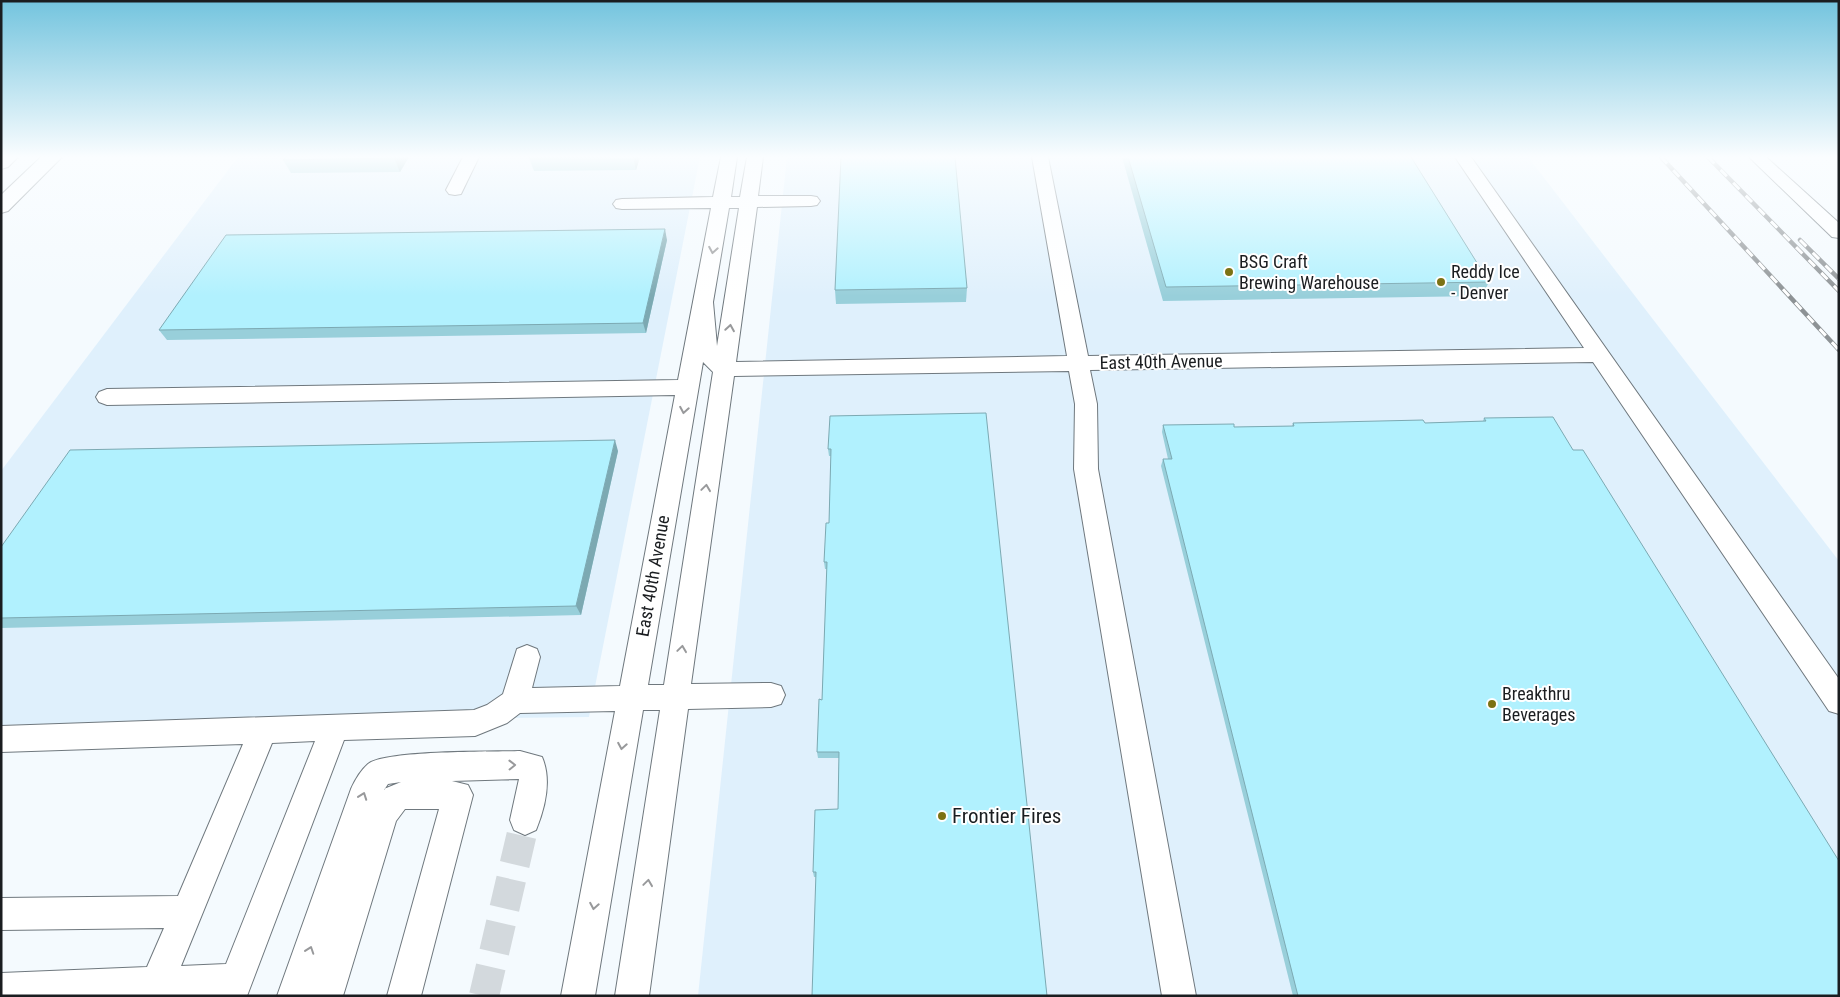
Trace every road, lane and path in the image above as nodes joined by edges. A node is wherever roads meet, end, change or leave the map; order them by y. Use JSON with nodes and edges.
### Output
{"nodes":[{"id":1,"x":622,"y":204,"type":"dead end"},
{"id":2,"x":645,"y":204,"type":"edge"},
{"id":3,"x":721,"y":204,"type":"edge"},
{"id":4,"x":749,"y":204,"type":"edge"},
{"id":5,"x":1049,"y":204,"type":"edge"},
{"id":6,"x":1495,"y":204,"type":"edge"},
{"id":7,"x":1808,"y":204,"type":"edge"},
{"id":8,"x":1836,"y":229,"type":"edge"},
{"id":9,"x":704,"y":302,"type":"junction"},
{"id":10,"x":1598,"y":354,"type":"junction"},
{"id":11,"x":1080,"y":364,"type":"junction"},
{"id":12,"x":723,"y":369,"type":"junction"},
{"id":13,"x":688,"y":387,"type":"junction"},
{"id":14,"x":107,"y":397,"type":"dead end"},
{"id":15,"x":527,"y":657,"type":"dead end"},
{"id":16,"x":771,"y":695,"type":"dead end"},
{"id":17,"x":676,"y":697,"type":"junction"},
{"id":18,"x":631,"y":698,"type":"junction"},
{"id":19,"x":516,"y":701,"type":"junction"},
{"id":20,"x":1839,"y":702,"type":"edge"},
{"id":21,"x":335,"y":728,"type":"junction"},
{"id":22,"x":263,"y":731,"type":"junction"},
{"id":23,"x":1,"y":739,"type":"edge"},
{"id":24,"x":525,"y":820,"type":"tunnel mouth"},
{"id":25,"x":187,"y":912,"type":"junction"},
{"id":26,"x":1,"y":914,"type":"edge"},
{"id":27,"x":157,"y":983,"type":"junction"},
{"id":28,"x":233,"y":988,"type":"edge"},
{"id":29,"x":1,"y":990,"type":"edge"},
{"id":30,"x":294,"y":996,"type":"edge"},
{"id":31,"x":326,"y":996,"type":"edge"},
{"id":32,"x":404,"y":996,"type":"edge"},
{"id":33,"x":578,"y":996,"type":"edge"},
{"id":34,"x":632,"y":996,"type":"edge"},
{"id":35,"x":1179,"y":996,"type":"edge"}],
"edges":[{"from":1,"to":2,"type":"street"},
{"from":3,"to":9,"type":"street","name":"East 40th Avenue","one_way":true},
{"from":12,"to":4,"type":"street","one_way":true},
{"from":5,"to":11,"type":"street"},
{"from":6,"to":10,"type":"street"},
{"from":7,"to":8,"type":"street"},
{"from":9,"to":12,"type":"street"},
{"from":9,"to":13,"type":"street","name":"East 40th Avenue"},
{"from":10,"to":11,"type":"street","name":"East 40th Avenue"},
{"from":10,"to":20,"type":"street"},
{"from":11,"to":12,"type":"street","name":"East 40th Avenue"},
{"from":11,"to":35,"type":"street"},
{"from":17,"to":12,"type":"street","one_way":true},
{"from":13,"to":14,"type":"lane"},
{"from":13,"to":18,"type":"street","name":"East 40th Avenue","one_way":true},
{"from":15,"to":19,"type":"street"},
{"from":16,"to":17,"type":"street"},
{"from":17,"to":18,"type":"street"},
{"from":34,"to":17,"type":"street","one_way":true},
{"from":18,"to":19,"type":"street"},
{"from":18,"to":33,"type":"street","name":"East 40th Avenue","one_way":true},
{"from":19,"to":21,"type":"street"},
{"from":21,"to":22,"type":"street"},
{"from":21,"to":28,"type":"street"},
{"from":22,"to":23,"type":"street"},
{"from":22,"to":25,"type":"street"},
{"from":30,"to":24,"type":"street","one_way":true},
{"from":25,"to":26,"type":"street"},
{"from":25,"to":27,"type":"street"},
{"from":27,"to":28,"type":"street"},
{"from":27,"to":29,"type":"street"},
{"from":31,"to":32,"type":"street"}]}
